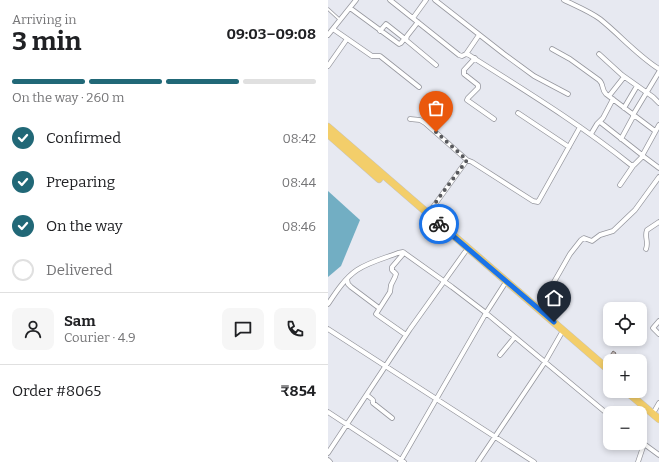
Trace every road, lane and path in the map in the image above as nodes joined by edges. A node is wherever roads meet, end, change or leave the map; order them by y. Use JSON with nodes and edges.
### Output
{"nodes":[{"id":1,"x":356,"y":0,"type":"edge"},
{"id":2,"x":390,"y":0,"type":"edge"},
{"id":3,"x":426,"y":0,"type":"edge"},
{"id":4,"x":435,"y":0,"type":"edge"},
{"id":5,"x":564,"y":0,"type":"edge"},
{"id":6,"x":350,"y":8,"type":"junction"},
{"id":7,"x":328,"y":9,"type":"edge"},
{"id":8,"x":413,"y":18,"type":"junction"},
{"id":9,"x":340,"y":20,"type":"junction"},
{"id":10,"x":418,"y":22,"type":"junction"},
{"id":11,"x":333,"y":28,"type":"junction"},
{"id":12,"x":380,"y":31,"type":"junction"},
{"id":13,"x":328,"y":35,"type":"edge"},
{"id":14,"x":479,"y":35,"type":"junction"},
{"id":15,"x":405,"y":38,"type":"junction"},
{"id":16,"x":347,"y":39,"type":"junction"},
{"id":17,"x":552,"y":49,"type":"dead end"},
{"id":18,"x":466,"y":54,"type":"junction"},
{"id":19,"x":599,"y":54,"type":"dead end"},
{"id":20,"x":475,"y":58,"type":"junction"},
{"id":21,"x":436,"y":65,"type":"dead end"},
{"id":22,"x":328,"y":66,"type":"edge"},
{"id":23,"x":659,"y":70,"type":"edge"},
{"id":24,"x":624,"y":77,"type":"junction"},
{"id":25,"x":637,"y":86,"type":"junction"},
{"id":26,"x":419,"y":87,"type":"dead end"},
{"id":27,"x":646,"y":92,"type":"junction"},
{"id":28,"x":568,"y":94,"type":"dead end"},
{"id":29,"x":611,"y":98,"type":"junction"},
{"id":30,"x":659,"y":103,"type":"edge"},
{"id":31,"x":624,"y":108,"type":"junction"},
{"id":32,"x":518,"y":113,"type":"dead end"},
{"id":33,"x":634,"y":115,"type":"junction"},
{"id":34,"x":410,"y":119,"type":"dead end"},
{"id":35,"x":494,"y":119,"type":"dead end"},
{"id":36,"x":600,"y":122,"type":"junction"},
{"id":37,"x":659,"y":125,"type":"edge"},
{"id":38,"x":328,"y":127,"type":"edge"},
{"id":39,"x":580,"y":127,"type":"junction"},
{"id":40,"x":655,"y":131,"type":"junction"},
{"id":41,"x":328,"y":134,"type":"edge"},
{"id":42,"x":590,"y":134,"type":"junction"},
{"id":43,"x":621,"y":139,"type":"junction"},
{"id":44,"x":569,"y":147,"type":"junction"},
{"id":45,"x":642,"y":156,"type":"junction"},
{"id":46,"x":467,"y":160,"type":"junction"},
{"id":47,"x":634,"y":166,"type":"junction"},
{"id":48,"x":659,"y":168,"type":"edge"},
{"id":49,"x":659,"y":177,"type":"edge"},
{"id":50,"x":620,"y":185,"type":"dead end"},
{"id":51,"x":427,"y":214,"type":"junction"},
{"id":52,"x":659,"y":222,"type":"edge"},
{"id":53,"x":646,"y":249,"type":"dead end"},
{"id":54,"x":464,"y":252,"type":"junction"},
{"id":55,"x":404,"y":253,"type":"junction"},
{"id":56,"x":347,"y":279,"type":"junction"},
{"id":57,"x":444,"y":281,"type":"junction"},
{"id":58,"x":554,"y":282,"type":"dead end"},
{"id":59,"x":504,"y":285,"type":"junction"},
{"id":60,"x":328,"y":304,"type":"edge"},
{"id":61,"x":379,"y":308,"type":"junction"},
{"id":62,"x":486,"y":313,"type":"junction"},
{"id":63,"x":659,"y":321,"type":"edge"},
{"id":64,"x":328,"y":329,"type":"edge"},
{"id":65,"x":561,"y":334,"type":"junction"},
{"id":66,"x":659,"y":334,"type":"edge"},
{"id":67,"x":406,"y":336,"type":"junction"},
{"id":68,"x":514,"y":338,"type":"junction"},
{"id":69,"x":500,"y":355,"type":"dead end"},
{"id":70,"x":545,"y":362,"type":"junction"},
{"id":71,"x":603,"y":365,"type":"edge"},
{"id":72,"x":385,"y":367,"type":"junction"},
{"id":73,"x":603,"y":371,"type":"edge"},
{"id":74,"x":366,"y":395,"type":"junction"},
{"id":75,"x":634,"y":398,"type":"edge"},
{"id":76,"x":641,"y":398,"type":"edge"},
{"id":77,"x":436,"y":399,"type":"junction"},
{"id":78,"x":659,"y":404,"type":"edge"},
{"id":79,"x":603,"y":410,"type":"edge"},
{"id":80,"x":328,"y":412,"type":"edge"},
{"id":81,"x":657,"y":412,"type":"edge"},
{"id":82,"x":392,"y":418,"type":"dead end"},
{"id":83,"x":659,"y":419,"type":"edge"},
{"id":84,"x":347,"y":424,"type":"junction"},
{"id":85,"x":495,"y":437,"type":"junction"},
{"id":86,"x":647,"y":446,"type":"edge"},
{"id":87,"x":640,"y":450,"type":"edge"},
{"id":88,"x":328,"y":453,"type":"edge"},
{"id":89,"x":659,"y":456,"type":"edge"},
{"id":90,"x":402,"y":461,"type":"edge"},
{"id":91,"x":478,"y":462,"type":"edge"},
{"id":92,"x":534,"y":462,"type":"edge"},
{"id":93,"x":638,"y":462,"type":"edge"}],
"edges":[{"from":1,"to":6,"type":"street"},
{"from":2,"to":8,"type":"street"},
{"from":3,"to":8,"type":"street"},
{"from":4,"to":14,"type":"street"},
{"from":5,"to":23,"type":"street"},
{"from":6,"to":9,"type":"street"},
{"from":6,"to":12,"type":"street"},
{"from":7,"to":9,"type":"lane"},
{"from":8,"to":10,"type":"street"},
{"from":9,"to":11,"type":"street"},
{"from":10,"to":15,"type":"street"},
{"from":10,"to":18,"type":"street"},
{"from":11,"to":13,"type":"street"},
{"from":11,"to":16,"type":"street"},
{"from":12,"to":15,"type":"street"},
{"from":12,"to":15,"type":"street"},
{"from":14,"to":18,"type":"street"},
{"from":14,"to":28,"type":"street"},
{"from":15,"to":21,"type":"street"},
{"from":16,"to":22,"type":"street"},
{"from":16,"to":26,"type":"street"},
{"from":17,"to":29,"type":"street"},
{"from":18,"to":20,"type":"street"},
{"from":19,"to":24,"type":"street"},
{"from":20,"to":35,"type":"street"},
{"from":20,"to":39,"type":"street"},
{"from":23,"to":27,"type":"street"},
{"from":24,"to":25,"type":"street"},
{"from":24,"to":29,"type":"street"},
{"from":25,"to":27,"type":"street"},
{"from":25,"to":31,"type":"street"},
{"from":27,"to":30,"type":"street"},
{"from":27,"to":33,"type":"street"},
{"from":29,"to":31,"type":"street"},
{"from":29,"to":36,"type":"street"},
{"from":31,"to":33,"type":"street"},
{"from":32,"to":44,"type":"street"},
{"from":33,"to":40,"type":"street"},
{"from":33,"to":43,"type":"street"},
{"from":34,"to":46,"type":"street"},
{"from":36,"to":42,"type":"street"},
{"from":36,"to":43,"type":"street"},
{"from":37,"to":40,"type":"street"},
{"from":38,"to":51,"type":"highway"},
{"from":39,"to":42,"type":"street"},
{"from":39,"to":44,"type":"street"},
{"from":40,"to":45,"type":"street"},
{"from":41,"to":54,"type":"highway"},
{"from":42,"to":47,"type":"street"},
{"from":43,"to":45,"type":"street"},
{"from":44,"to":46,"type":"street"},
{"from":45,"to":47,"type":"street"},
{"from":45,"to":48,"type":"street"},
{"from":46,"to":51,"type":"street"},
{"from":47,"to":50,"type":"street"},
{"from":49,"to":58,"type":"street"},
{"from":51,"to":71,"type":"highway"},
{"from":52,"to":53,"type":"street"},
{"from":54,"to":57,"type":"street"},
{"from":54,"to":59,"type":"highway"},
{"from":55,"to":56,"type":"street"},
{"from":55,"to":57,"type":"street"},
{"from":55,"to":61,"type":"street"},
{"from":56,"to":60,"type":"street"},
{"from":56,"to":61,"type":"street"},
{"from":57,"to":62,"type":"street"},
{"from":57,"to":67,"type":"street"},
{"from":59,"to":62,"type":"street"},
{"from":59,"to":65,"type":"highway"},
{"from":61,"to":67,"type":"street"},
{"from":62,"to":68,"type":"street"},
{"from":62,"to":77,"type":"street"},
{"from":63,"to":66,"type":"street"},
{"from":64,"to":72,"type":"street"},
{"from":65,"to":70,"type":"street"},
{"from":65,"to":73,"type":"highway"},
{"from":67,"to":72,"type":"street"},
{"from":68,"to":69,"type":"street"},
{"from":68,"to":70,"type":"street"},
{"from":70,"to":79,"type":"street"},
{"from":70,"to":85,"type":"street"},
{"from":72,"to":74,"type":"street"},
{"from":72,"to":77,"type":"street"},
{"from":74,"to":82,"type":"street"},
{"from":74,"to":84,"type":"street"},
{"from":75,"to":83,"type":"highway"},
{"from":76,"to":81,"type":"highway"},
{"from":77,"to":85,"type":"street"},
{"from":77,"to":90,"type":"street"},
{"from":78,"to":81,"type":"street"},
{"from":80,"to":84,"type":"street"},
{"from":84,"to":88,"type":"street"},
{"from":84,"to":90,"type":"street"},
{"from":85,"to":91,"type":"street"},
{"from":85,"to":92,"type":"street"},
{"from":86,"to":89,"type":"street"},
{"from":87,"to":93,"type":"street"}]}
